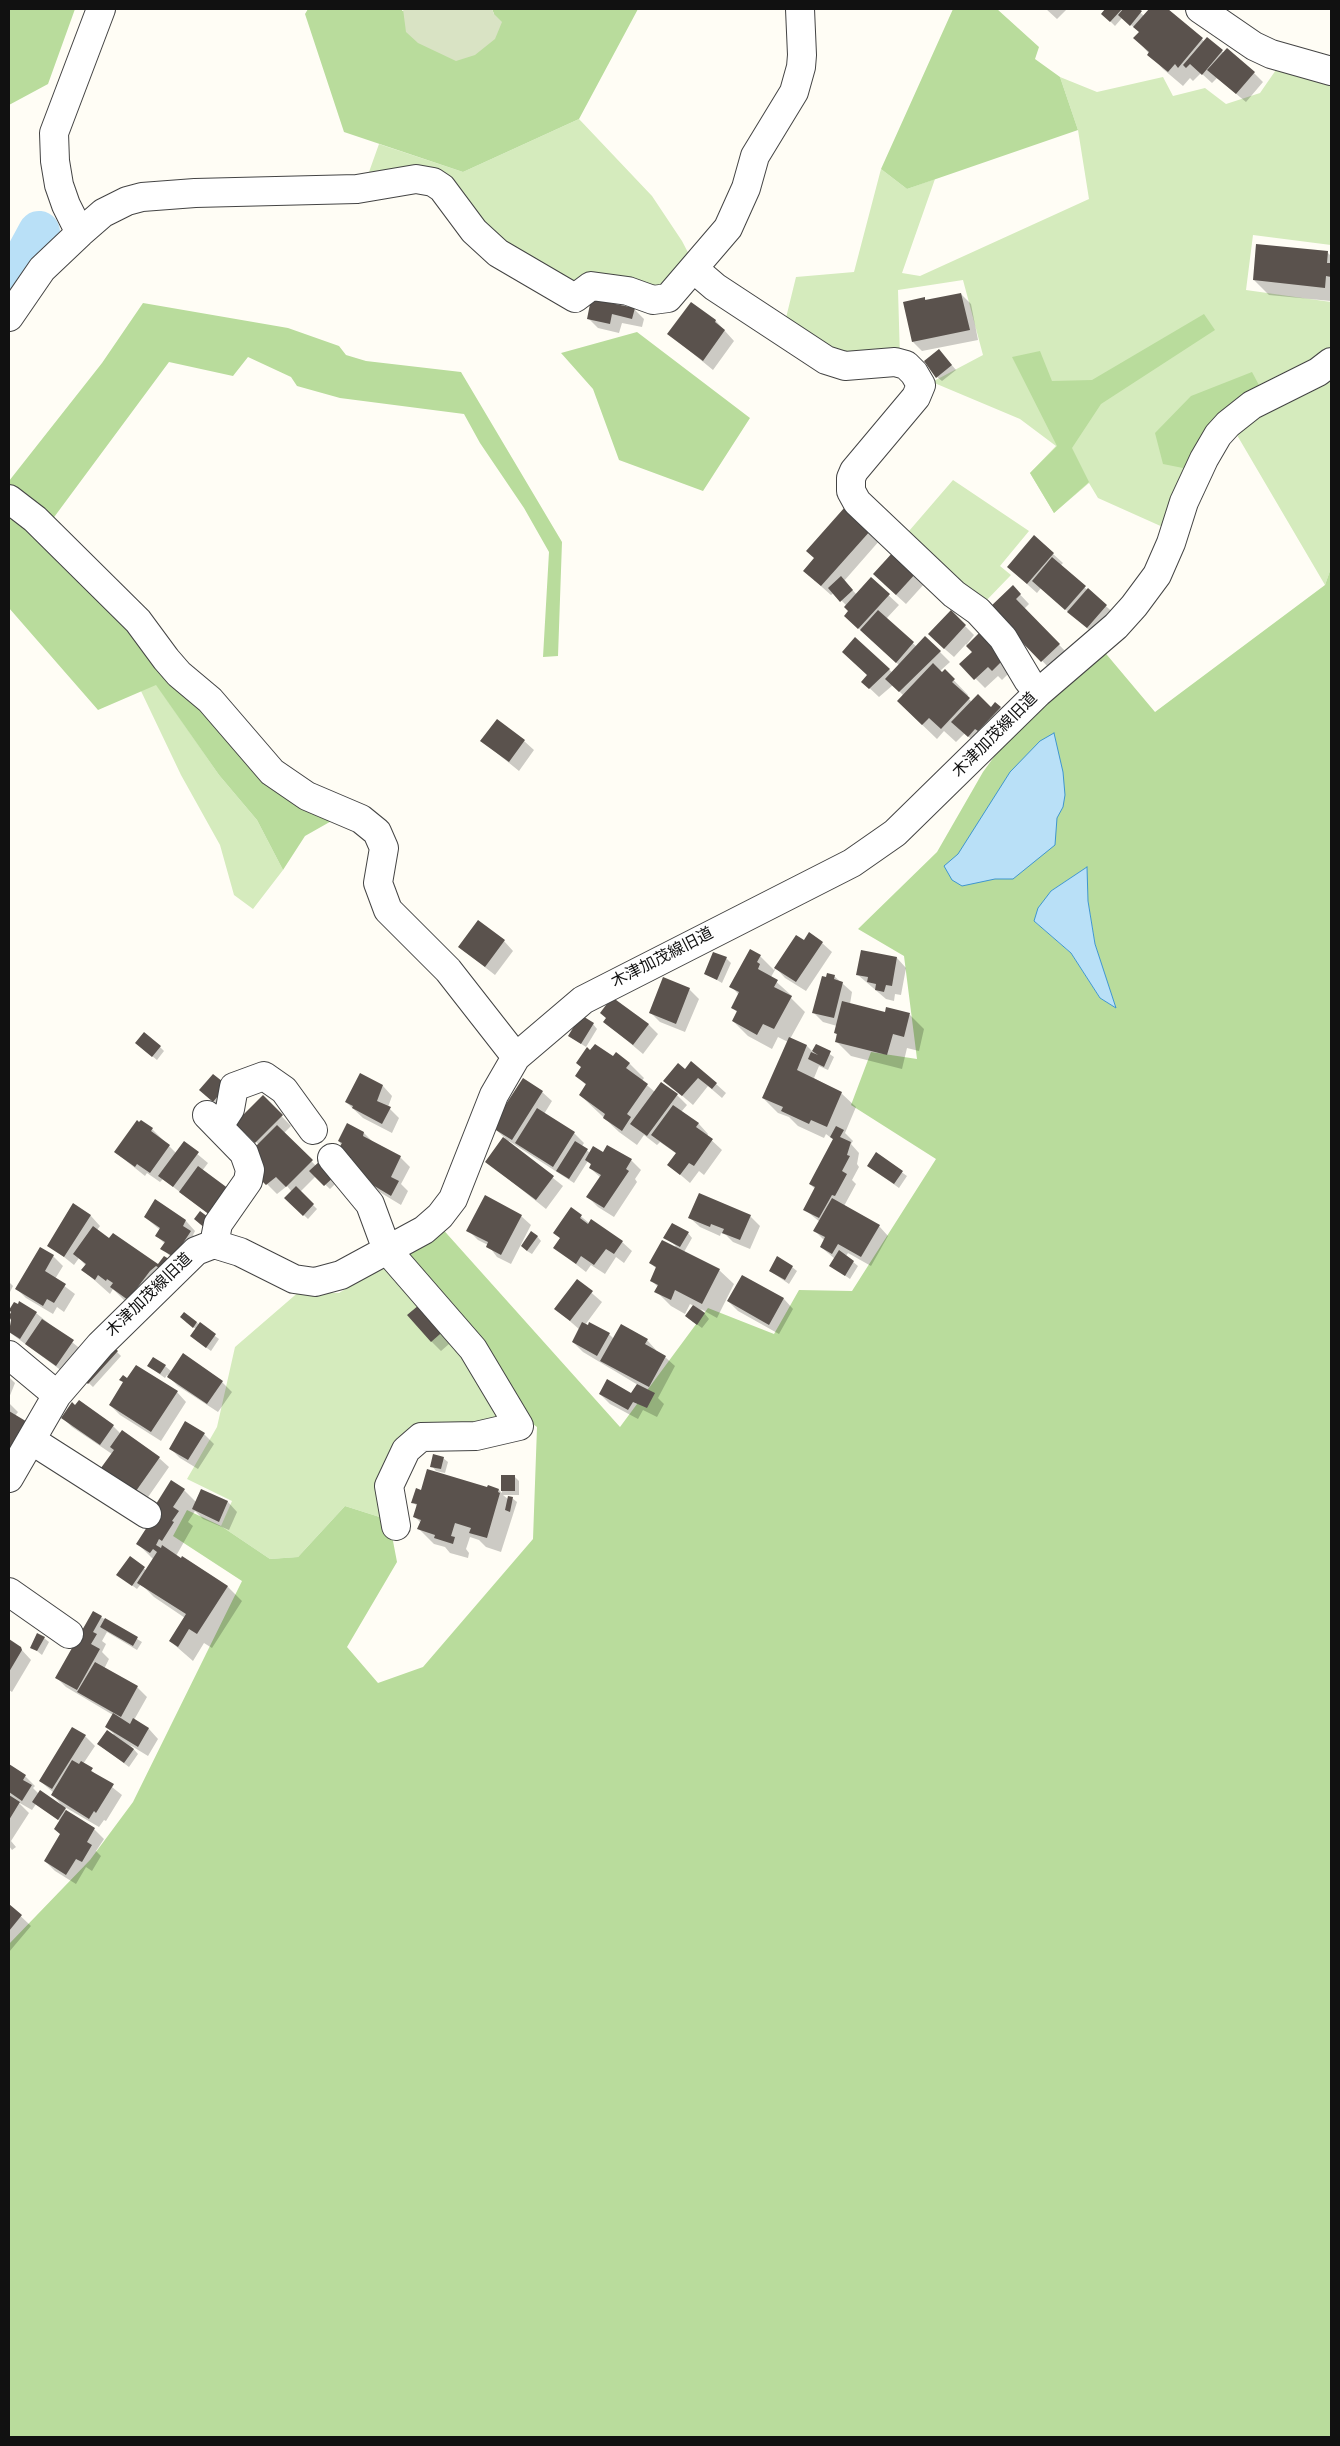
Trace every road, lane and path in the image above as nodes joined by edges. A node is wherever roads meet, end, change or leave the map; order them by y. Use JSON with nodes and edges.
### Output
{"nodes":[{"id":1,"x":101,"y":9,"type":"edge"},
{"id":2,"x":800,"y":9,"type":"edge"},
{"id":3,"x":1200,"y":9,"type":"edge"},
{"id":4,"x":1331,"y":71,"type":"edge"},
{"id":5,"x":80,"y":233,"type":"junction"},
{"id":6,"x":694,"y":269,"type":"junction"},
{"id":7,"x":9,"y":317,"type":"edge"},
{"id":8,"x":1331,"y":362,"type":"edge"},
{"id":9,"x":9,"y":499,"type":"edge"},
{"id":10,"x":1038,"y":693,"type":"junction"},
{"id":11,"x":516,"y":1057,"type":"junction"},
{"id":12,"x":313,"y":1130,"type":"dead end"},
{"id":13,"x":332,"y":1158,"type":"dead end"},
{"id":14,"x":214,"y":1244,"type":"junction"},
{"id":15,"x":387,"y":1250,"type":"junction"},
{"id":16,"x":9,"y":1355,"type":"edge"},
{"id":17,"x":57,"y":1396,"type":"junction"},
{"id":18,"x":31,"y":1440,"type":"junction"},
{"id":19,"x":9,"y":1478,"type":"edge"},
{"id":20,"x":148,"y":1514,"type":"dead end"},
{"id":21,"x":396,"y":1526,"type":"dead end"},
{"id":22,"x":9,"y":1592,"type":"edge"},
{"id":23,"x":69,"y":1634,"type":"dead end"}],
"edges":[{"from":1,"to":5,"type":"street"},
{"from":2,"to":6,"type":"street"},
{"from":3,"to":4,"type":"street"},
{"from":5,"to":6,"type":"street"},
{"from":5,"to":7,"type":"street"},
{"from":6,"to":10,"type":"street"},
{"from":8,"to":10,"type":"street","name":"木津加茂線旧道"},
{"from":9,"to":11,"type":"street"},
{"from":10,"to":11,"type":"street","name":"木津加茂線旧道"},
{"from":11,"to":15,"type":"street","name":"木津加茂線旧道"},
{"from":12,"to":14,"type":"street"},
{"from":13,"to":15,"type":"street"},
{"from":14,"to":15,"type":"street","name":"木津加茂線旧道"},
{"from":14,"to":17,"type":"street","name":"木津加茂線旧道"},
{"from":15,"to":21,"type":"street"},
{"from":16,"to":17,"type":"street"},
{"from":17,"to":18,"type":"street","name":"木津加茂線旧道"},
{"from":18,"to":19,"type":"street","name":"木津加茂線旧道"},
{"from":18,"to":20,"type":"street"},
{"from":22,"to":23,"type":"street"}]}
